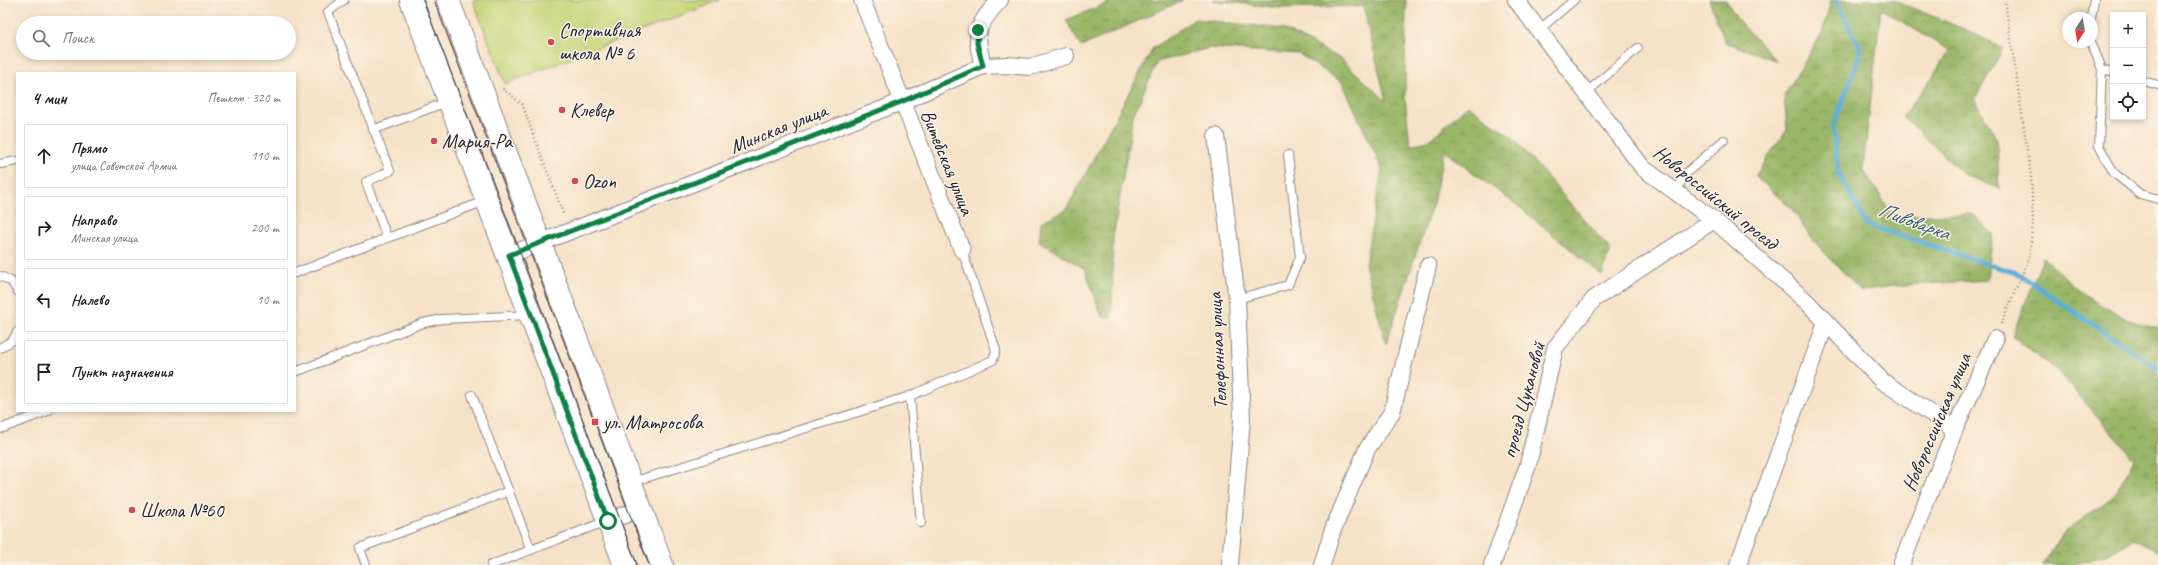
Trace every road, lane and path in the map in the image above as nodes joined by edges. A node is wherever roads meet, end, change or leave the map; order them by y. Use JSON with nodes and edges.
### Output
{"nodes":[{"id":1,"x":344,"y":0,"type":"edge"},
{"id":2,"x":411,"y":0,"type":"edge"},
{"id":3,"x":448,"y":0,"type":"edge"},
{"id":4,"x":862,"y":0,"type":"edge"},
{"id":5,"x":1000,"y":0,"type":"edge"},
{"id":6,"x":1516,"y":0,"type":"edge"},
{"id":7,"x":1574,"y":0,"type":"edge"},
{"id":8,"x":2005,"y":0,"type":"edge"},
{"id":9,"x":2094,"y":0,"type":"edge"},
{"id":10,"x":2092,"y":12,"type":"edge"},
{"id":11,"x":1540,"y":29,"type":"junction"},
{"id":12,"x":1638,"y":48,"type":"dead end"},
{"id":13,"x":2093,"y":48,"type":"edge"},
{"id":14,"x":1066,"y":56,"type":"dead end"},
{"id":15,"x":983,"y":66,"type":"junction"},
{"id":16,"x":2102,"y":69,"type":"junction"},
{"id":17,"x":2110,"y":71,"type":"edge"},
{"id":18,"x":2146,"y":82,"type":"edge"},
{"id":19,"x":2158,"y":85,"type":"edge"},
{"id":20,"x":1587,"y":92,"type":"junction"},
{"id":21,"x":450,"y":101,"type":"junction"},
{"id":22,"x":901,"y":102,"type":"junction"},
{"id":23,"x":373,"y":130,"type":"junction"},
{"id":24,"x":1216,"y":136,"type":"dead end"},
{"id":25,"x":1724,"y":140,"type":"dead end"},
{"id":26,"x":1288,"y":155,"type":"dead end"},
{"id":27,"x":16,"y":161,"type":"edge"},
{"id":28,"x":0,"y":164,"type":"edge"},
{"id":29,"x":1676,"y":194,"type":"junction"},
{"id":30,"x":2158,"y":199,"type":"edge"},
{"id":31,"x":488,"y":200,"type":"junction"},
{"id":32,"x":1714,"y":220,"type":"junction"},
{"id":33,"x":387,"y":237,"type":"junction"},
{"id":34,"x":542,"y":244,"type":"junction"},
{"id":35,"x":962,"y":250,"type":"joint"},
{"id":36,"x":509,"y":255,"type":"junction"},
{"id":37,"x":1428,"y":266,"type":"dead end"},
{"id":38,"x":296,"y":273,"type":"edge"},
{"id":39,"x":0,"y":276,"type":"edge"},
{"id":40,"x":16,"y":289,"type":"edge"},
{"id":41,"x":1236,"y":299,"type":"junction"},
{"id":42,"x":531,"y":315,"type":"junction"},
{"id":43,"x":1826,"y":323,"type":"junction"},
{"id":44,"x":16,"y":334,"type":"edge"},
{"id":45,"x":1995,"y":339,"type":"joint"},
{"id":46,"x":0,"y":348,"type":"edge"},
{"id":47,"x":296,"y":372,"type":"edge"},
{"id":48,"x":472,"y":395,"type":"dead end"},
{"id":49,"x":910,"y":396,"type":"junction"},
{"id":50,"x":45,"y":412,"type":"edge"},
{"id":51,"x":0,"y":429,"type":"edge"},
{"id":52,"x":1955,"y":429,"type":"junction"},
{"id":53,"x":631,"y":483,"type":"junction"},
{"id":54,"x":509,"y":491,"type":"junction"},
{"id":55,"x":641,"y":509,"type":"junction"},
{"id":56,"x":608,"y":521,"type":"junction"},
{"id":57,"x":921,"y":523,"type":"dead end"},
{"id":58,"x":531,"y":550,"type":"junction"},
{"id":59,"x":500,"y":563,"type":"edge"},
{"id":60,"x":366,"y":565,"type":"edge"},
{"id":61,"x":491,"y":565,"type":"edge"},
{"id":62,"x":625,"y":565,"type":"edge"},
{"id":63,"x":662,"y":565,"type":"edge"},
{"id":64,"x":1230,"y":565,"type":"edge"},
{"id":65,"x":1322,"y":565,"type":"edge"},
{"id":66,"x":1492,"y":565,"type":"edge"},
{"id":67,"x":1738,"y":565,"type":"edge"},
{"id":68,"x":1901,"y":565,"type":"edge"}],
"edges":[{"from":1,"to":23,"type":"lane"},
{"from":2,"to":21,"type":"main road"},
{"from":3,"to":34,"type":"main road"},
{"from":4,"to":22,"type":"street","name":"Витебская улица"},
{"from":5,"to":15,"type":"street"},
{"from":6,"to":11,"type":"street","name":"Новороссийский проезд"},
{"from":7,"to":11,"type":"lane"},
{"from":8,"to":45,"type":"path","name":"Новороссийская улица"},
{"from":9,"to":10,"type":"lane"},
{"from":11,"to":20,"type":"street","name":"Новороссийский проезд"},
{"from":12,"to":20,"type":"lane"},
{"from":13,"to":16,"type":"lane"},
{"from":14,"to":15,"type":"street","name":"Минская улица"},
{"from":15,"to":22,"type":"street","name":"Минская улица"},
{"from":16,"to":17,"type":"lane"},
{"from":16,"to":30,"type":"lane"},
{"from":18,"to":19,"type":"lane"},
{"from":20,"to":29,"type":"street","name":"Новороссийский проезд"},
{"from":21,"to":23,"type":"lane"},
{"from":21,"to":31,"type":"main road"},
{"from":22,"to":34,"type":"street","name":"Минская улица"},
{"from":22,"to":35,"type":"street","name":"Витебская улица"},
{"from":23,"to":33,"type":"lane"},
{"from":24,"to":41,"type":"street","name":"Телефонная улица"},
{"from":25,"to":29,"type":"lane"},
{"from":26,"to":41,"type":"lane"},
{"from":27,"to":28,"type":"lane"},
{"from":29,"to":32,"type":"street","name":"Новороссийский проезд"},
{"from":31,"to":33,"type":"lane"},
{"from":31,"to":36,"type":"main road"},
{"from":32,"to":43,"type":"street","name":"Новороссийский проезд"},
{"from":32,"to":66,"type":"street","name":"проезд Цукановой"},
{"from":33,"to":38,"type":"lane"},
{"from":34,"to":36,"type":"street","name":"Минская улица"},
{"from":34,"to":53,"type":"main road"},
{"from":35,"to":49,"type":"lane"},
{"from":36,"to":42,"type":"main road"},
{"from":37,"to":65,"type":"street"},
{"from":39,"to":40,"type":"lane"},
{"from":41,"to":64,"type":"street","name":"Телефонная улица"},
{"from":42,"to":47,"type":"lane"},
{"from":42,"to":56,"type":"main road"},
{"from":43,"to":52,"type":"street","name":"Новороссийский проезд"},
{"from":43,"to":67,"type":"street"},
{"from":44,"to":46,"type":"lane"},
{"from":45,"to":52,"type":"street","name":"Новороссийская улица"},
{"from":48,"to":54,"type":"lane"},
{"from":49,"to":53,"type":"lane"},
{"from":49,"to":57,"type":"lane"},
{"from":50,"to":51,"type":"lane"},
{"from":52,"to":68,"type":"street","name":"Новороссийская улица"},
{"from":53,"to":55,"type":"main road"},
{"from":54,"to":58,"type":"lane"},
{"from":54,"to":60,"type":"lane"},
{"from":55,"to":56,"type":"street"},
{"from":55,"to":63,"type":"main road"},
{"from":56,"to":58,"type":"lane"},
{"from":56,"to":62,"type":"main road"},
{"from":58,"to":59,"type":"lane"},
{"from":59,"to":61,"type":"lane"}]}
